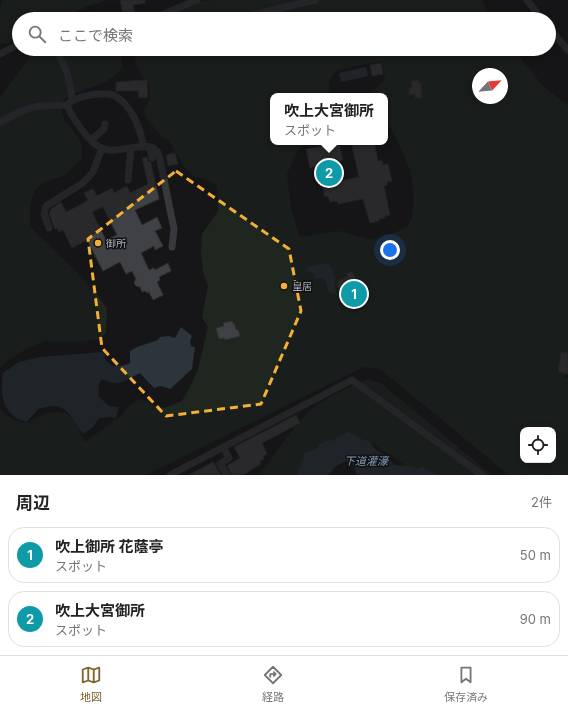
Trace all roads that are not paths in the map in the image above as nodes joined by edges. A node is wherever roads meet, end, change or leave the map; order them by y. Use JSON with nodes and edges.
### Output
{"nodes":[{"id":1,"x":197,"y":0,"type":"edge"},
{"id":2,"x":315,"y":0,"type":"edge"},
{"id":3,"x":527,"y":0,"type":"edge"},
{"id":4,"x":169,"y":12,"type":"edge"},
{"id":5,"x":264,"y":12,"type":"edge"},
{"id":6,"x":536,"y":12,"type":"edge"},
{"id":7,"x":556,"y":36,"type":"edge"},
{"id":8,"x":12,"y":48,"type":"edge"},
{"id":9,"x":568,"y":50,"type":"edge"},
{"id":10,"x":0,"y":54,"type":"edge"},
{"id":11,"x":60,"y":56,"type":"edge"},
{"id":12,"x":72,"y":100,"type":"junction"},
{"id":13,"x":67,"y":105,"type":"junction"},
{"id":14,"x":0,"y":123,"type":"edge"},
{"id":15,"x":105,"y":124,"type":"dead end"},
{"id":16,"x":91,"y":140,"type":"junction"},
{"id":17,"x":147,"y":147,"type":"junction"},
{"id":18,"x":102,"y":148,"type":"junction"},
{"id":19,"x":131,"y":148,"type":"junction"},
{"id":20,"x":152,"y":158,"type":"dead end"},
{"id":21,"x":128,"y":180,"type":"dead end"},
{"id":22,"x":49,"y":228,"type":"dead end"},
{"id":23,"x":172,"y":247,"type":"dead end"},
{"id":24,"x":223,"y":447,"type":"junction"},
{"id":25,"x":170,"y":475,"type":"edge"},
{"id":26,"x":227,"y":475,"type":"edge"},
{"id":27,"x":482,"y":475,"type":"edge"}],
"edges":[{"from":1,"to":4,"type":"street"},
{"from":2,"to":5,"type":"street"},
{"from":3,"to":6,"type":"street"},
{"from":7,"to":9,"type":"street"},
{"from":8,"to":10,"type":"street"},
{"from":11,"to":12,"type":"street"},
{"from":12,"to":13,"type":"street"},
{"from":12,"to":17,"type":"street"},
{"from":13,"to":14,"type":"street"},
{"from":13,"to":16,"type":"street"},
{"from":15,"to":16,"type":"street"},
{"from":16,"to":18,"type":"street"},
{"from":17,"to":19,"type":"street"},
{"from":17,"to":20,"type":"street"},
{"from":17,"to":23,"type":"street"},
{"from":18,"to":19,"type":"street"},
{"from":18,"to":22,"type":"street"},
{"from":19,"to":21,"type":"street"},
{"from":24,"to":25,"type":"street"},
{"from":24,"to":26,"type":"street"},
{"from":24,"to":27,"type":"street"}]}
